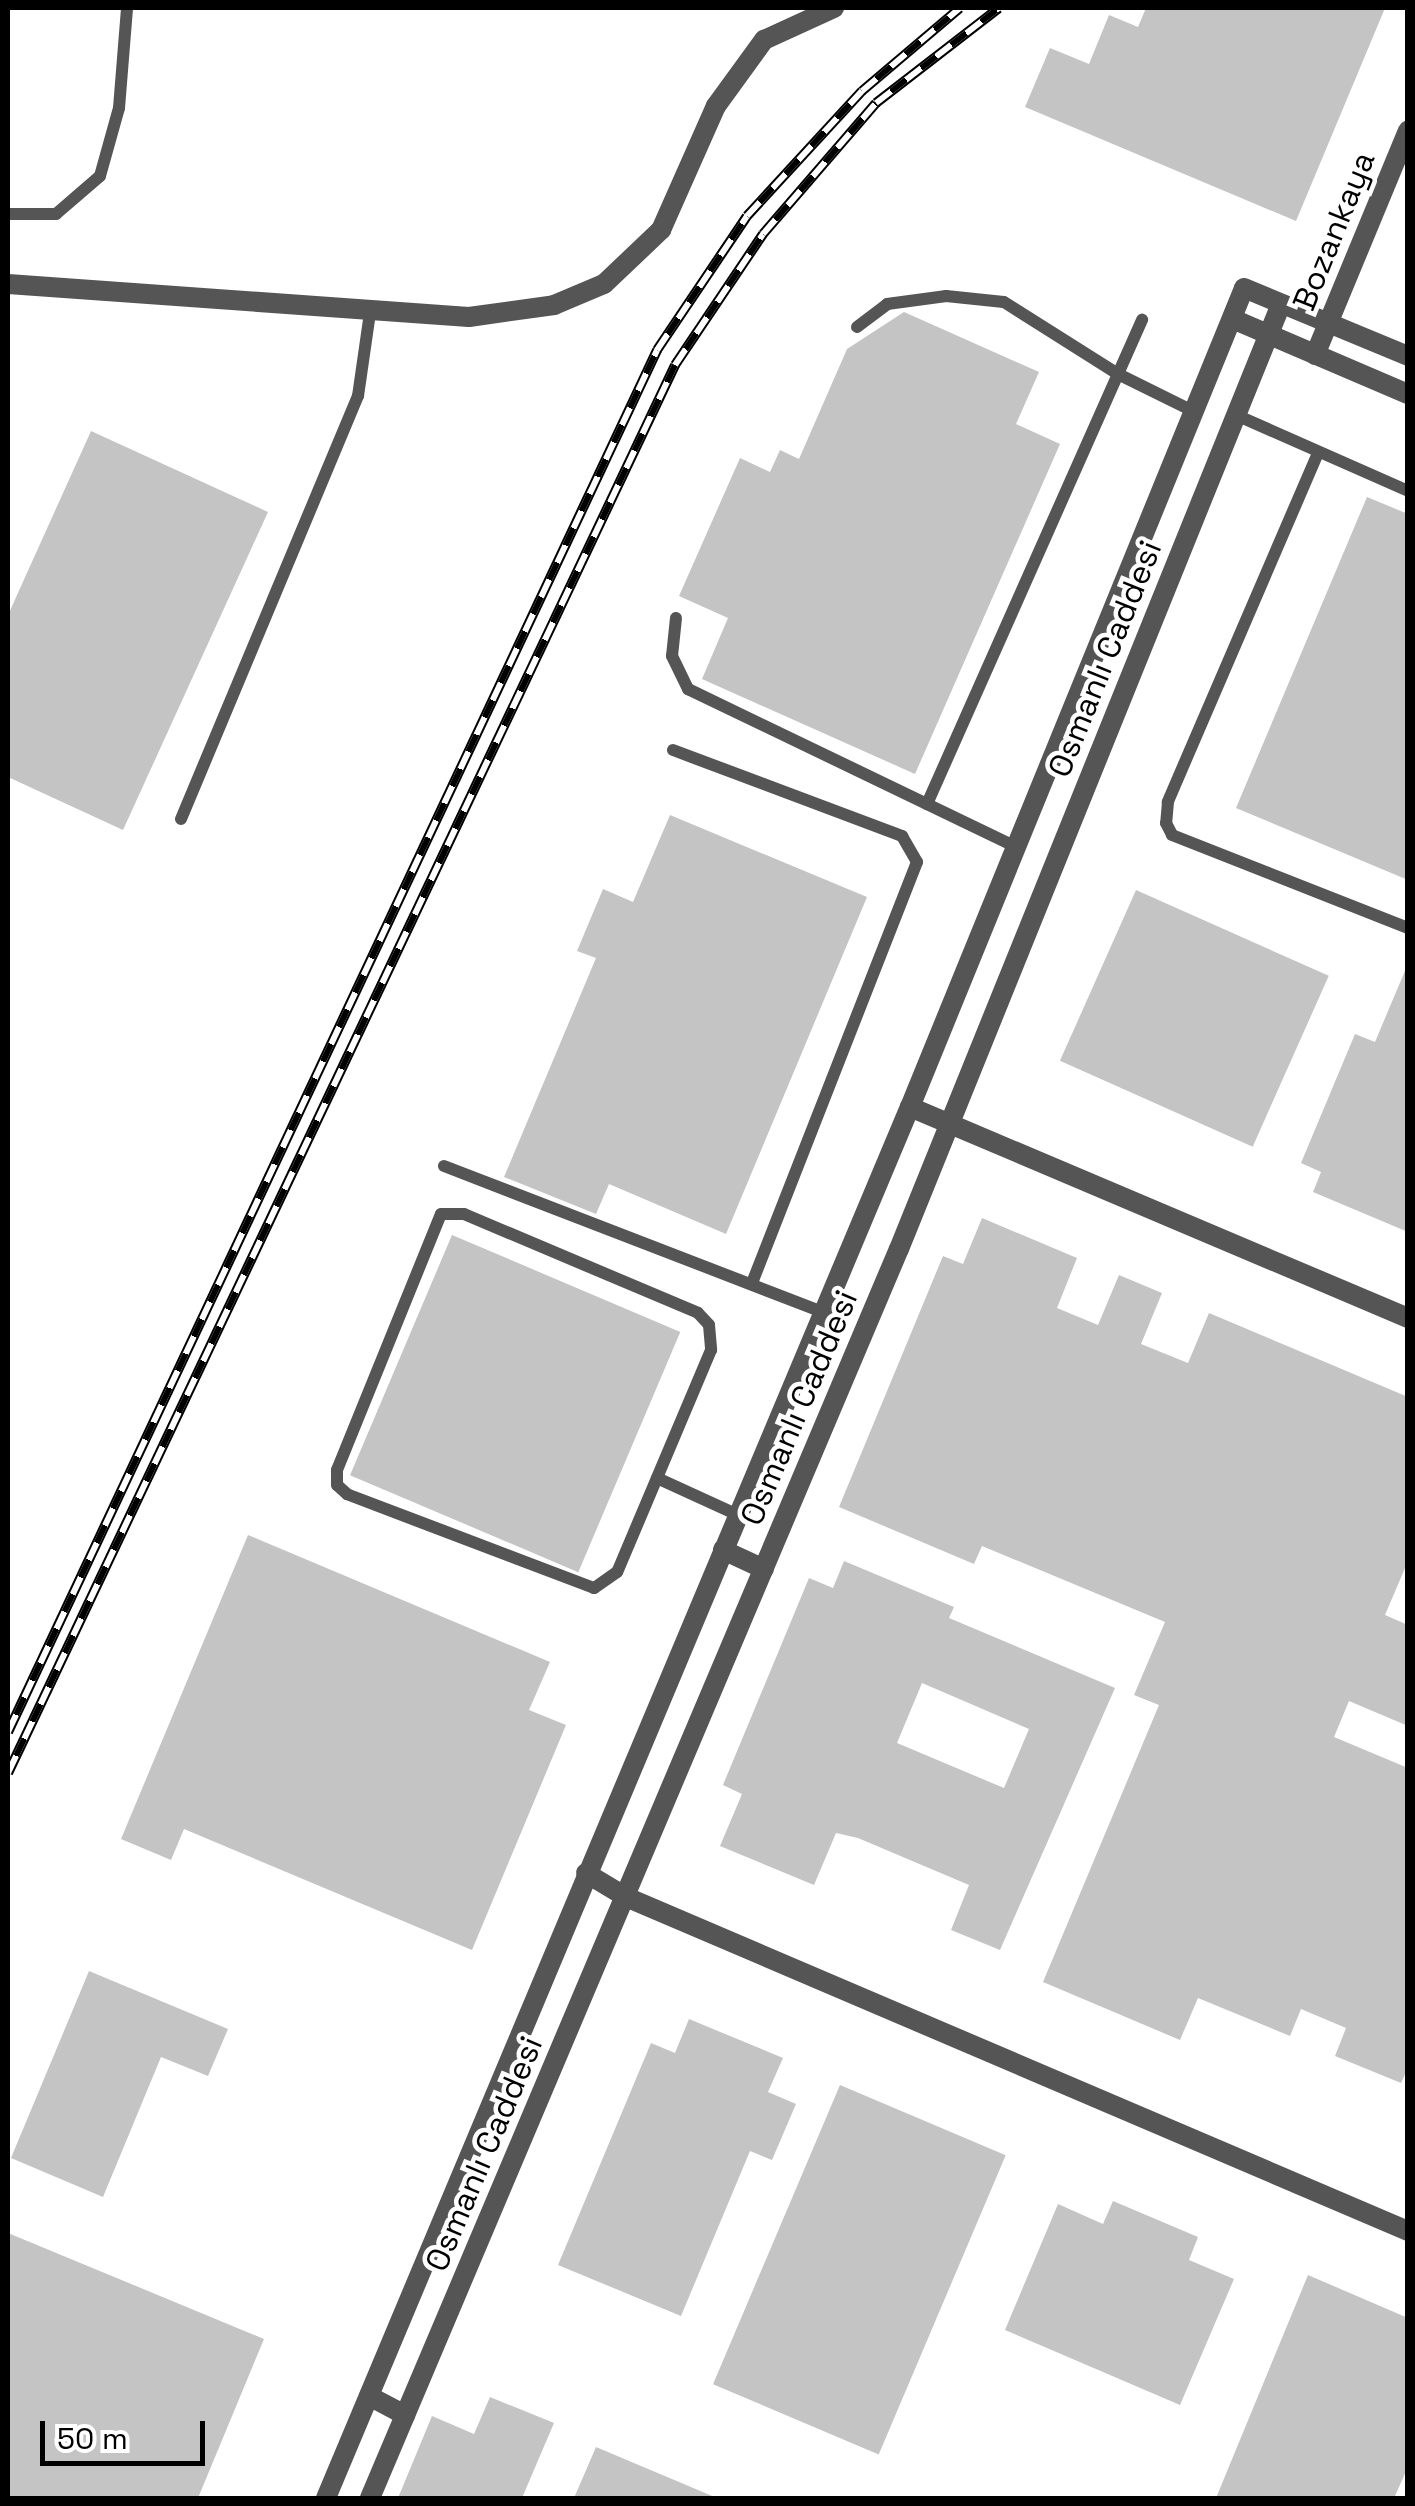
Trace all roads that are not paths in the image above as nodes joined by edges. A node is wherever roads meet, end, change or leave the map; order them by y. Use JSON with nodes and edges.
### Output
{"nodes":[{"id":1,"x":127,"y":8,"type":"edge"},
{"id":2,"x":834,"y":8,"type":"edge"},
{"id":3,"x":1408,"y":130,"type":"edge"},
{"id":4,"x":8,"y":214,"type":"edge"},
{"id":5,"x":8,"y":284,"type":"edge"},
{"id":6,"x":1281,"y":304,"type":"junction"},
{"id":7,"x":370,"y":313,"type":"junction"},
{"id":8,"x":1142,"y":320,"type":"dead end"},
{"id":9,"x":1235,"y":320,"type":"junction"},
{"id":10,"x":1328,"y":323,"type":"junction"},
{"id":11,"x":856,"y":327,"type":"dead end"},
{"id":12,"x":1270,"y":336,"type":"junction"},
{"id":13,"x":1315,"y":355,"type":"junction"},
{"id":14,"x":1408,"y":356,"type":"edge"},
{"id":15,"x":1118,"y":374,"type":"junction"},
{"id":16,"x":1408,"y":394,"type":"edge"},
{"id":17,"x":1195,"y":412,"type":"junction"},
{"id":18,"x":1236,"y":415,"type":"junction"},
{"id":19,"x":1318,"y":453,"type":"junction"},
{"id":20,"x":1408,"y":491,"type":"edge"},
{"id":21,"x":676,"y":618,"type":"dead end"},
{"id":22,"x":672,"y":750,"type":"dead end"},
{"id":23,"x":927,"y":804,"type":"junction"},
{"id":24,"x":181,"y":819,"type":"dead end"},
{"id":25,"x":1017,"y":847,"type":"junction"},
{"id":26,"x":1408,"y":928,"type":"edge"},
{"id":27,"x":910,"y":1107,"type":"junction"},
{"id":28,"x":948,"y":1125,"type":"junction"},
{"id":29,"x":444,"y":1166,"type":"dead end"},
{"id":30,"x":752,"y":1284,"type":"junction"},
{"id":31,"x":824,"y":1312,"type":"junction"},
{"id":32,"x":1408,"y":1318,"type":"edge"},
{"id":33,"x":657,"y":1478,"type":"junction"},
{"id":34,"x":738,"y":1515,"type":"junction"},
{"id":35,"x":723,"y":1550,"type":"junction"},
{"id":36,"x":764,"y":1569,"type":"junction"},
{"id":37,"x":586,"y":1873,"type":"junction"},
{"id":38,"x":626,"y":1897,"type":"junction"},
{"id":39,"x":1408,"y":2231,"type":"edge"},
{"id":40,"x":368,"y":2396,"type":"junction"},
{"id":41,"x":405,"y":2415,"type":"junction"},
{"id":42,"x":326,"y":2498,"type":"edge"},
{"id":43,"x":370,"y":2498,"type":"edge"}],
"edges":[{"from":1,"to":4,"type":"lane"},
{"from":2,"to":7,"type":"street"},
{"from":3,"to":10,"type":"street","name":"Bozankaya"},
{"from":5,"to":7,"type":"street"},
{"from":6,"to":9,"type":"street"},
{"from":6,"to":10,"type":"street"},
{"from":6,"to":12,"type":"street","name":"Osmanlı Caddesi"},
{"from":7,"to":24,"type":"lane"},
{"from":8,"to":15,"type":"lane"},
{"from":9,"to":12,"type":"street"},
{"from":9,"to":17,"type":"street"},
{"from":10,"to":13,"type":"street","name":"Bozankaya"},
{"from":10,"to":14,"type":"street"},
{"from":11,"to":15,"type":"lane"},
{"from":12,"to":13,"type":"street"},
{"from":12,"to":18,"type":"street","name":"Osmanlı Caddesi"},
{"from":13,"to":16,"type":"street"},
{"from":15,"to":17,"type":"lane"},
{"from":15,"to":23,"type":"lane"},
{"from":17,"to":25,"type":"street"},
{"from":18,"to":19,"type":"lane"},
{"from":18,"to":28,"type":"street","name":"Osmanlı Caddesi"},
{"from":19,"to":20,"type":"lane"},
{"from":19,"to":26,"type":"lane"},
{"from":21,"to":23,"type":"lane"},
{"from":22,"to":30,"type":"lane"},
{"from":23,"to":25,"type":"lane"},
{"from":25,"to":27,"type":"street"},
{"from":27,"to":28,"type":"street"},
{"from":27,"to":31,"type":"street"},
{"from":28,"to":32,"type":"street"},
{"from":28,"to":36,"type":"street","name":"Osmanlı Caddesi"},
{"from":29,"to":30,"type":"lane"},
{"from":30,"to":31,"type":"lane"},
{"from":31,"to":34,"type":"street"},
{"from":33,"to":33,"type":"lane"},
{"from":33,"to":34,"type":"lane"},
{"from":34,"to":35,"type":"street"},
{"from":35,"to":36,"type":"street"},
{"from":35,"to":37,"type":"street"},
{"from":36,"to":38,"type":"street","name":"Osmanlı Caddesi"},
{"from":37,"to":38,"type":"street"},
{"from":37,"to":40,"type":"street"},
{"from":38,"to":39,"type":"street"},
{"from":38,"to":41,"type":"street","name":"Osmanlı Caddesi"},
{"from":40,"to":41,"type":"street"},
{"from":40,"to":42,"type":"street"},
{"from":41,"to":43,"type":"street","name":"Osmanlı Caddesi"}]}
